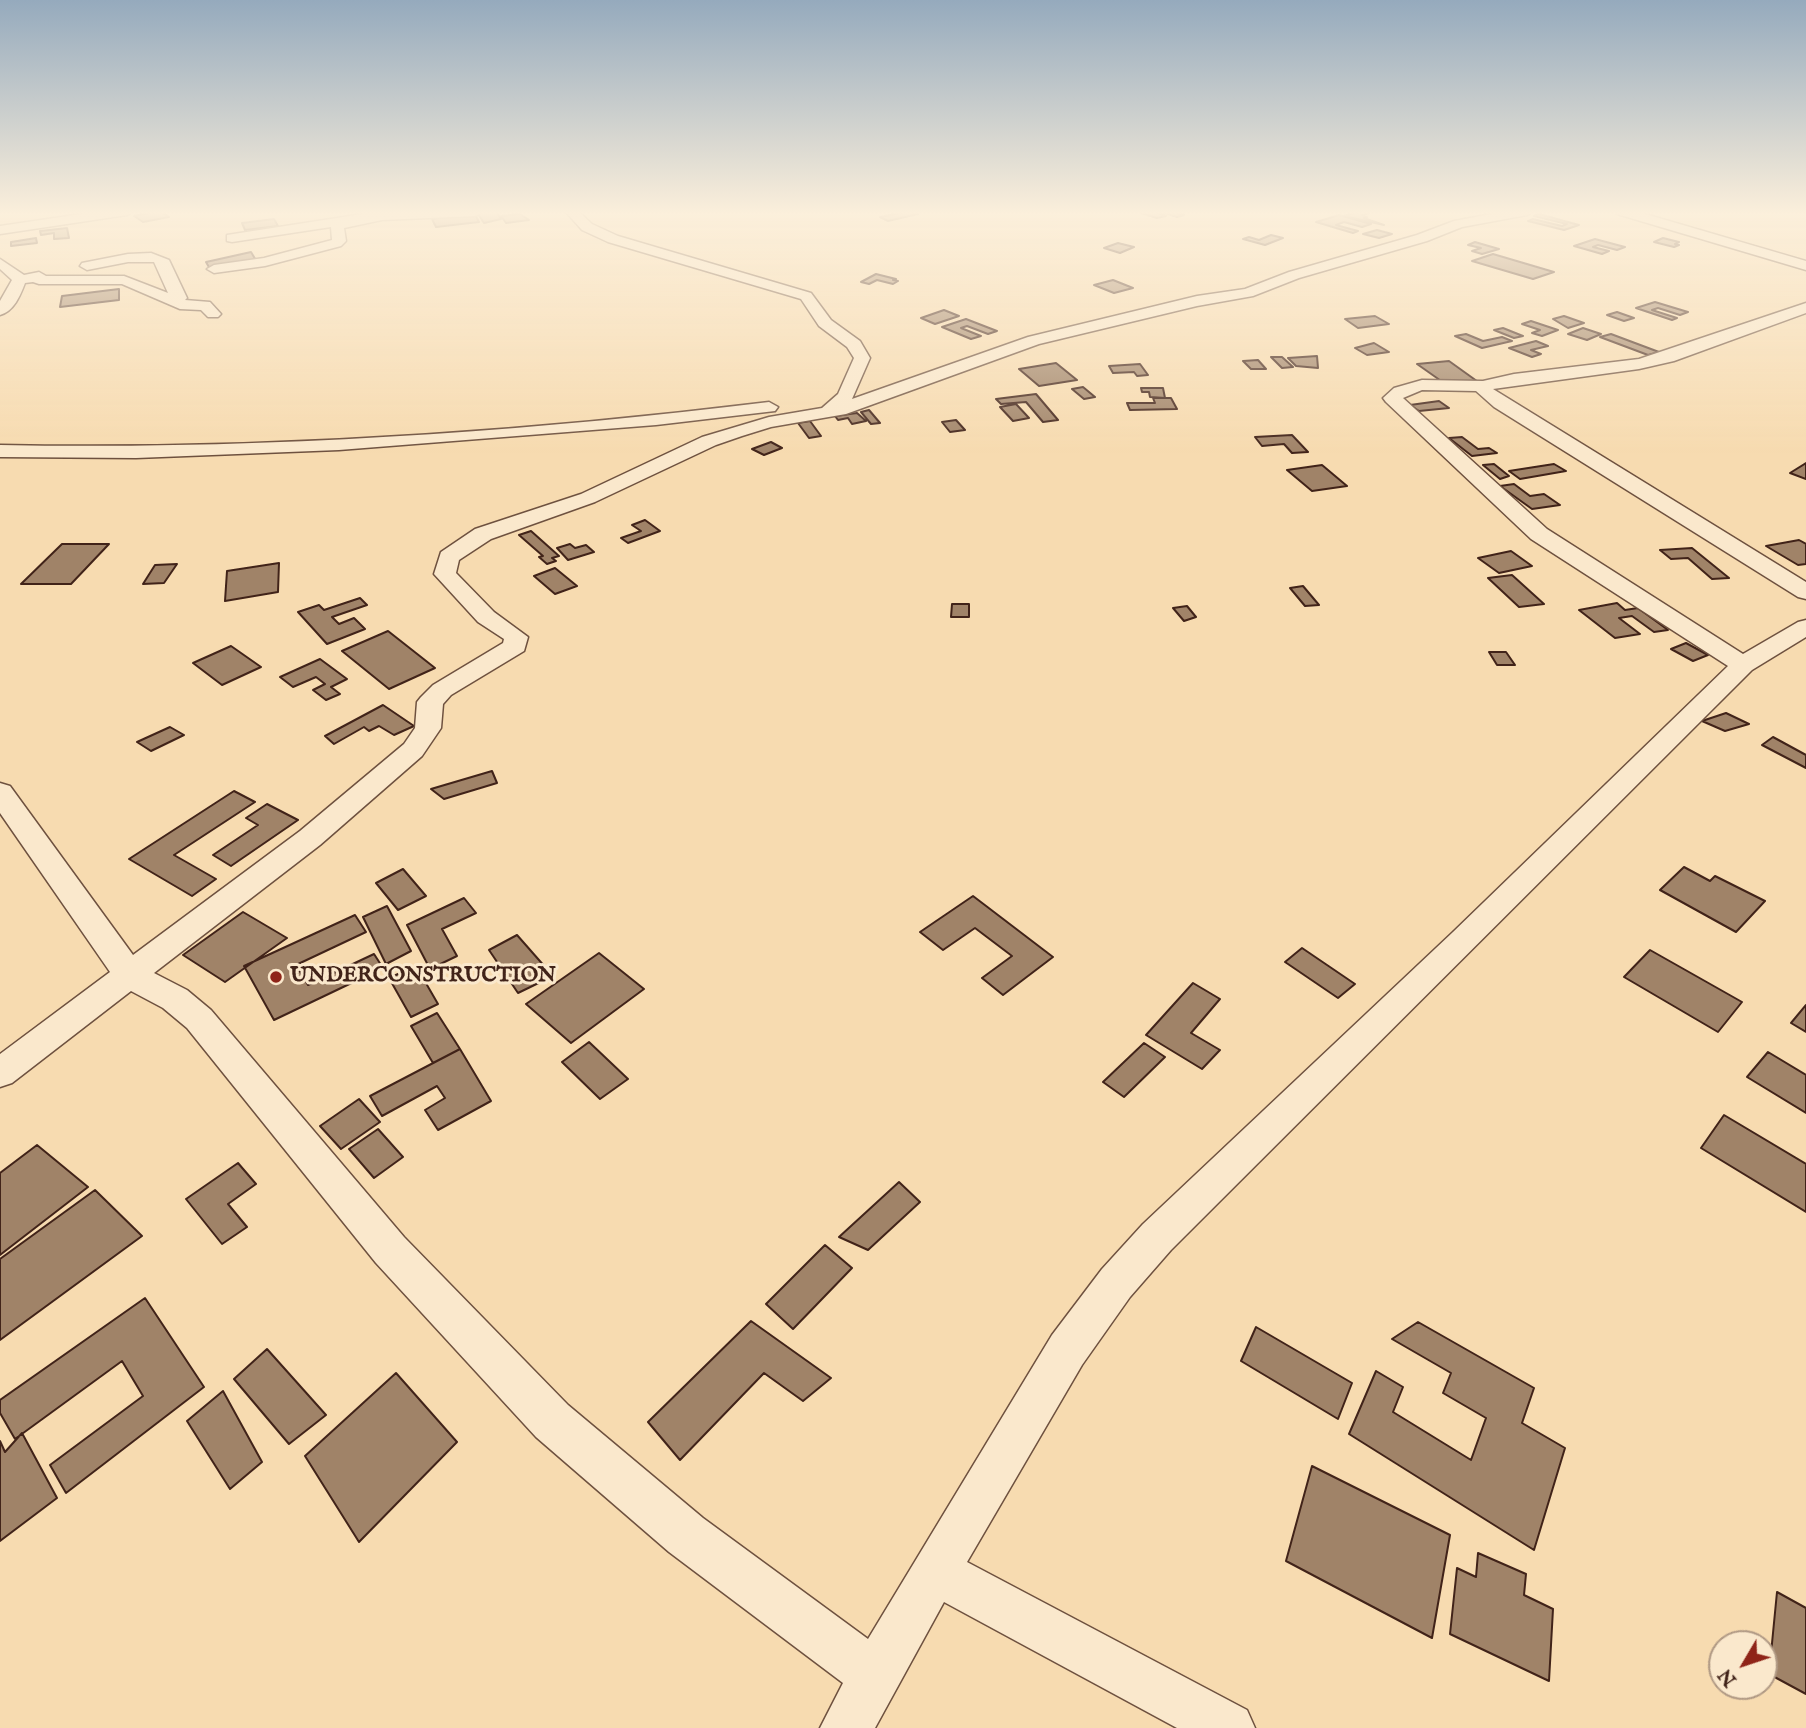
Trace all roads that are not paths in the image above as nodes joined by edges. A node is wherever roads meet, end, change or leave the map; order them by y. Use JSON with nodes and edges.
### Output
{"nodes":[{"id":1,"x":13,"y":292,"type":"edge"},
{"id":2,"x":151,"y":292,"type":"edge"},
{"id":3,"x":174,"y":292,"type":"edge"},
{"id":4,"x":791,"y":292,"type":"edge"},
{"id":5,"x":1251,"y":292,"type":"edge"},
{"id":6,"x":180,"y":298,"type":"dead end"},
{"id":7,"x":1806,"y":309,"type":"edge"},
{"id":8,"x":0,"y":310,"type":"edge"},
{"id":9,"x":213,"y":314,"type":"dead end"},
{"id":10,"x":1483,"y":386,"type":"junction"},
{"id":11,"x":846,"y":396,"type":"junction"},
{"id":12,"x":828,"y":412,"type":"junction"},
{"id":13,"x":0,"y":451,"type":"edge"},
{"id":14,"x":1806,"y":592,"type":"edge"},
{"id":15,"x":1806,"y":627,"type":"edge"},
{"id":16,"x":1774,"y":646,"type":"junction"},
{"id":17,"x":1806,"y":648,"type":"edge"},
{"id":18,"x":1744,"y":665,"type":"junction"},
{"id":19,"x":0,"y":792,"type":"edge"},
{"id":20,"x":129,"y":975,"type":"junction"},
{"id":21,"x":0,"y":1073,"type":"edge"},
{"id":22,"x":935,"y":1571,"type":"junction"},
{"id":23,"x":876,"y":1676,"type":"junction"},
{"id":24,"x":846,"y":1728,"type":"edge"},
{"id":25,"x":1229,"y":1728,"type":"edge"}],
"edges":[{"from":1,"to":8,"type":"street"},
{"from":2,"to":9,"type":"street"},
{"from":3,"to":6,"type":"street"},
{"from":4,"to":11,"type":"street"},
{"from":5,"to":12,"type":"street"},
{"from":7,"to":10,"type":"street"},
{"from":10,"to":14,"type":"street"},
{"from":10,"to":18,"type":"street"},
{"from":11,"to":12,"type":"street"},
{"from":11,"to":13,"type":"street"},
{"from":12,"to":20,"type":"street"},
{"from":15,"to":16,"type":"street"},
{"from":16,"to":17,"type":"street"},
{"from":16,"to":18,"type":"street"},
{"from":18,"to":22,"type":"street"},
{"from":19,"to":20,"type":"street"},
{"from":20,"to":21,"type":"street"},
{"from":20,"to":23,"type":"street"},
{"from":22,"to":23,"type":"street"},
{"from":22,"to":25,"type":"street"},
{"from":23,"to":24,"type":"street"}]}
